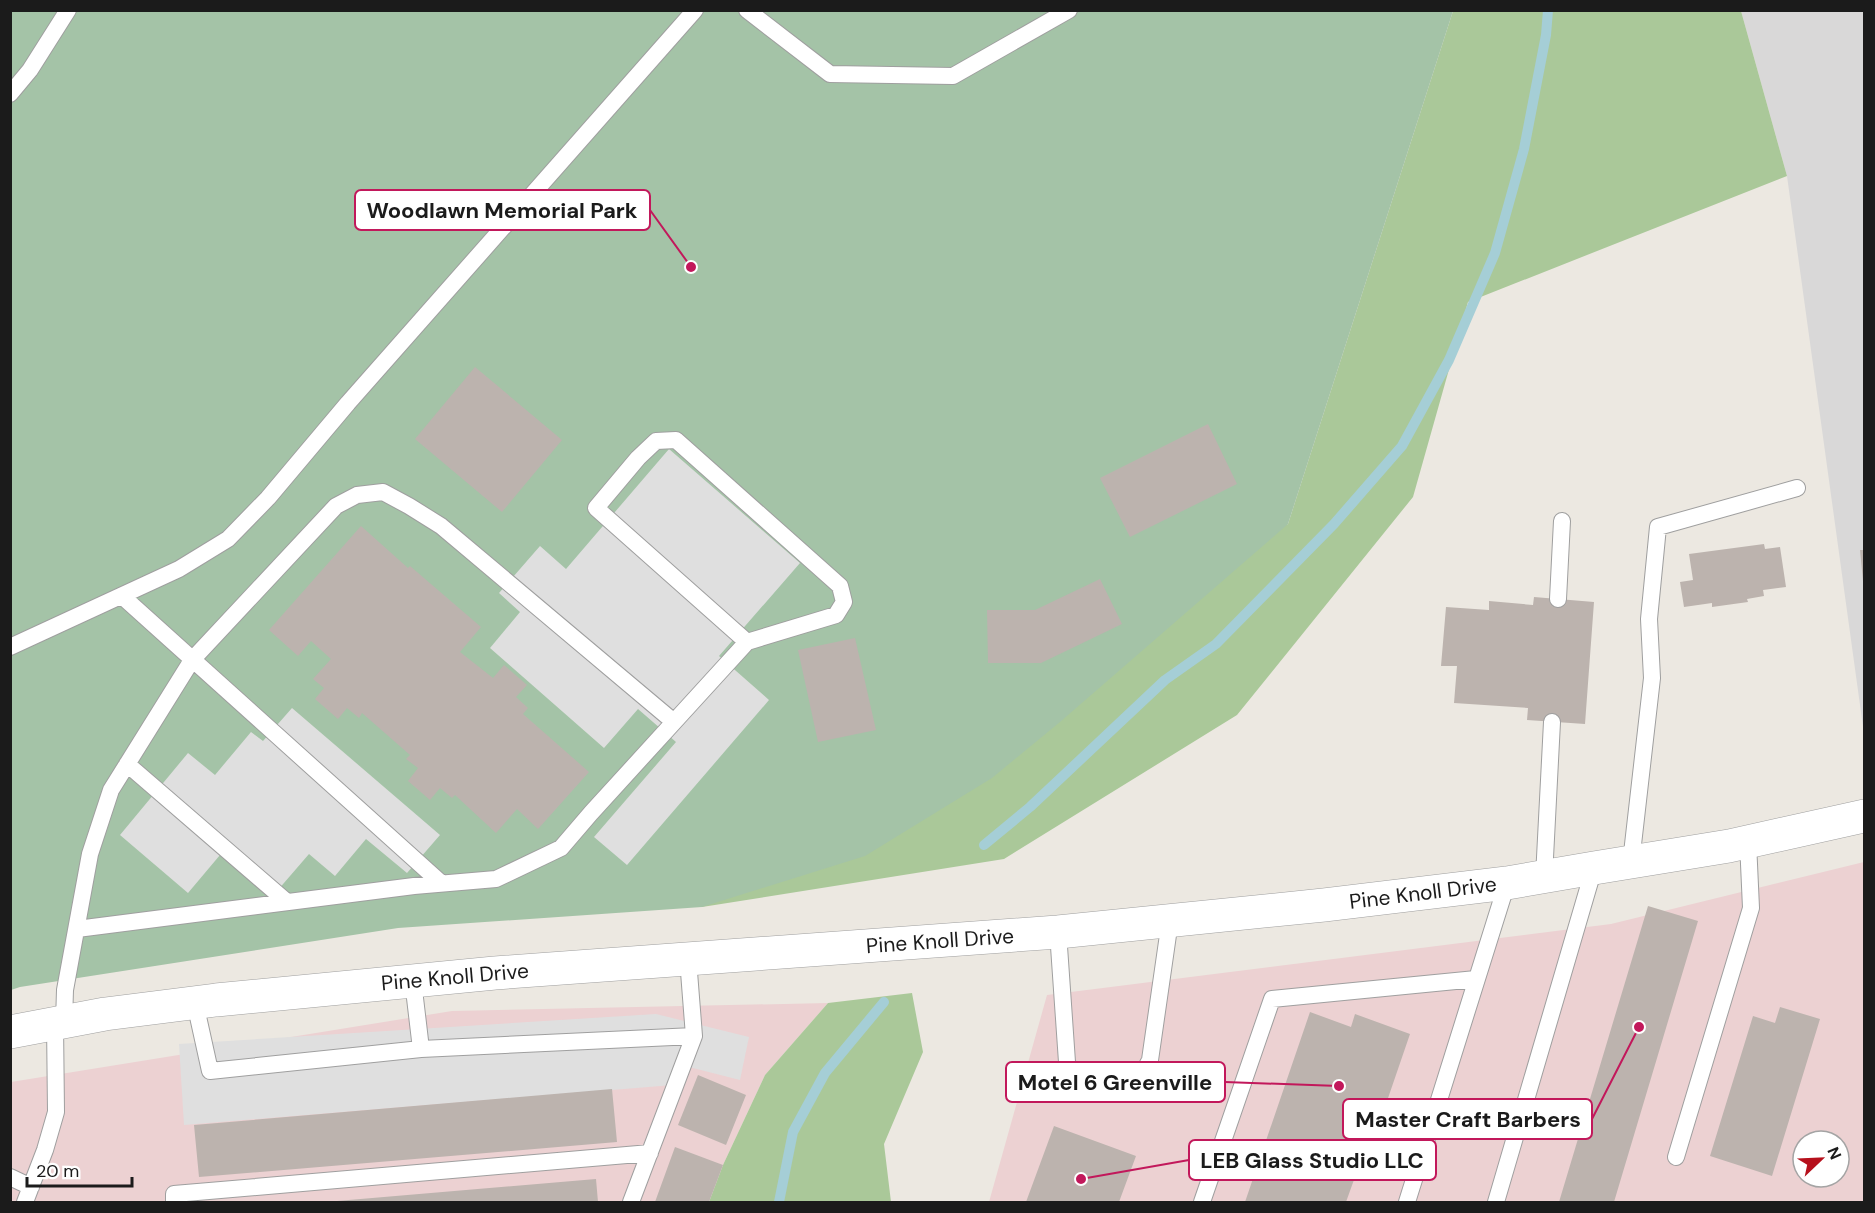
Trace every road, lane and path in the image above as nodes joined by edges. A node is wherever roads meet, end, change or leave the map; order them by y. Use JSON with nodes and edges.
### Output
{"nodes":[{"id":1,"x":68,"y":10,"type":"edge"},
{"id":2,"x":695,"y":10,"type":"edge"},
{"id":3,"x":747,"y":10,"type":"edge"},
{"id":4,"x":1069,"y":10,"type":"edge"},
{"id":5,"x":10,"y":94,"type":"edge"},
{"id":6,"x":1797,"y":488,"type":"dead end"},
{"id":7,"x":1562,"y":521,"type":"dead end"},
{"id":8,"x":122,"y":596,"type":"junction"},
{"id":9,"x":1558,"y":599,"type":"dead end"},
{"id":10,"x":747,"y":642,"type":"junction"},
{"id":11,"x":10,"y":647,"type":"edge"},
{"id":12,"x":192,"y":660,"type":"junction"},
{"id":13,"x":674,"y":722,"type":"junction"},
{"id":14,"x":1552,"y":722,"type":"dead end"},
{"id":15,"x":127,"y":764,"type":"junction"},
{"id":16,"x":1864,"y":816,"type":"edge"},
{"id":17,"x":1748,"y":842,"type":"junction"},
{"id":18,"x":1631,"y":862,"type":"junction"},
{"id":19,"x":1594,"y":868,"type":"junction"},
{"id":20,"x":1544,"y":877,"type":"junction"},
{"id":21,"x":441,"y":883,"type":"junction"},
{"id":22,"x":1508,"y":883,"type":"junction"},
{"id":23,"x":287,"y":902,"type":"junction"},
{"id":24,"x":1170,"y":921,"type":"junction"},
{"id":25,"x":77,"y":929,"type":"junction"},
{"id":26,"x":1058,"y":933,"type":"junction"},
{"id":27,"x":688,"y":959,"type":"junction"},
{"id":28,"x":1476,"y":979,"type":"junction"},
{"id":29,"x":413,"y":981,"type":"junction"},
{"id":30,"x":195,"y":1003,"type":"junction"},
{"id":31,"x":59,"y":1022,"type":"junction"},
{"id":32,"x":10,"y":1032,"type":"edge"},
{"id":33,"x":694,"y":1035,"type":"junction"},
{"id":34,"x":421,"y":1049,"type":"junction"},
{"id":35,"x":650,"y":1153,"type":"junction"},
{"id":36,"x":1676,"y":1157,"type":"dead end"},
{"id":37,"x":10,"y":1177,"type":"edge"},
{"id":38,"x":28,"y":1195,"type":"edge"},
{"id":39,"x":174,"y":1203,"type":"edge"},
{"id":40,"x":631,"y":1203,"type":"edge"},
{"id":41,"x":1202,"y":1203,"type":"edge"},
{"id":42,"x":1407,"y":1203,"type":"edge"},
{"id":43,"x":1496,"y":1203,"type":"edge"}],
"edges":[{"from":1,"to":5,"type":"lane"},
{"from":2,"to":8,"type":"lane"},
{"from":3,"to":4,"type":"lane"},
{"from":6,"to":18,"type":"lane"},
{"from":7,"to":9,"type":"lane"},
{"from":8,"to":11,"type":"lane"},
{"from":8,"to":12,"type":"lane"},
{"from":10,"to":10,"type":"lane"},
{"from":10,"to":13,"type":"lane"},
{"from":12,"to":13,"type":"lane"},
{"from":12,"to":15,"type":"lane"},
{"from":12,"to":21,"type":"lane"},
{"from":13,"to":21,"type":"lane"},
{"from":14,"to":20,"type":"lane"},
{"from":15,"to":23,"type":"lane"},
{"from":15,"to":25,"type":"lane"},
{"from":16,"to":17,"type":"street","name":"Pine Knoll Drive"},
{"from":17,"to":18,"type":"street","name":"Pine Knoll Drive"},
{"from":17,"to":36,"type":"lane"},
{"from":18,"to":19,"type":"street","name":"Pine Knoll Drive"},
{"from":19,"to":20,"type":"street","name":"Pine Knoll Drive"},
{"from":19,"to":43,"type":"lane"},
{"from":20,"to":22,"type":"street","name":"Pine Knoll Drive"},
{"from":21,"to":23,"type":"lane"},
{"from":22,"to":24,"type":"street","name":"Pine Knoll Drive"},
{"from":22,"to":28,"type":"lane"},
{"from":23,"to":25,"type":"lane"},
{"from":24,"to":26,"type":"street","name":"Pine Knoll Drive"},
{"from":24,"to":26,"type":"lane"},
{"from":25,"to":31,"type":"lane"},
{"from":26,"to":27,"type":"street","name":"Pine Knoll Drive"},
{"from":27,"to":29,"type":"street","name":"Pine Knoll Drive"},
{"from":27,"to":33,"type":"lane"},
{"from":28,"to":41,"type":"lane"},
{"from":28,"to":42,"type":"lane"},
{"from":29,"to":30,"type":"street","name":"Pine Knoll Drive"},
{"from":29,"to":34,"type":"lane"},
{"from":30,"to":31,"type":"street","name":"Pine Knoll Drive"},
{"from":30,"to":34,"type":"lane"},
{"from":31,"to":32,"type":"street","name":"Pine Knoll Drive"},
{"from":31,"to":38,"type":"lane"},
{"from":33,"to":34,"type":"lane"},
{"from":33,"to":35,"type":"lane"},
{"from":35,"to":39,"type":"lane"},
{"from":35,"to":40,"type":"lane"},
{"from":37,"to":38,"type":"lane"}]}
